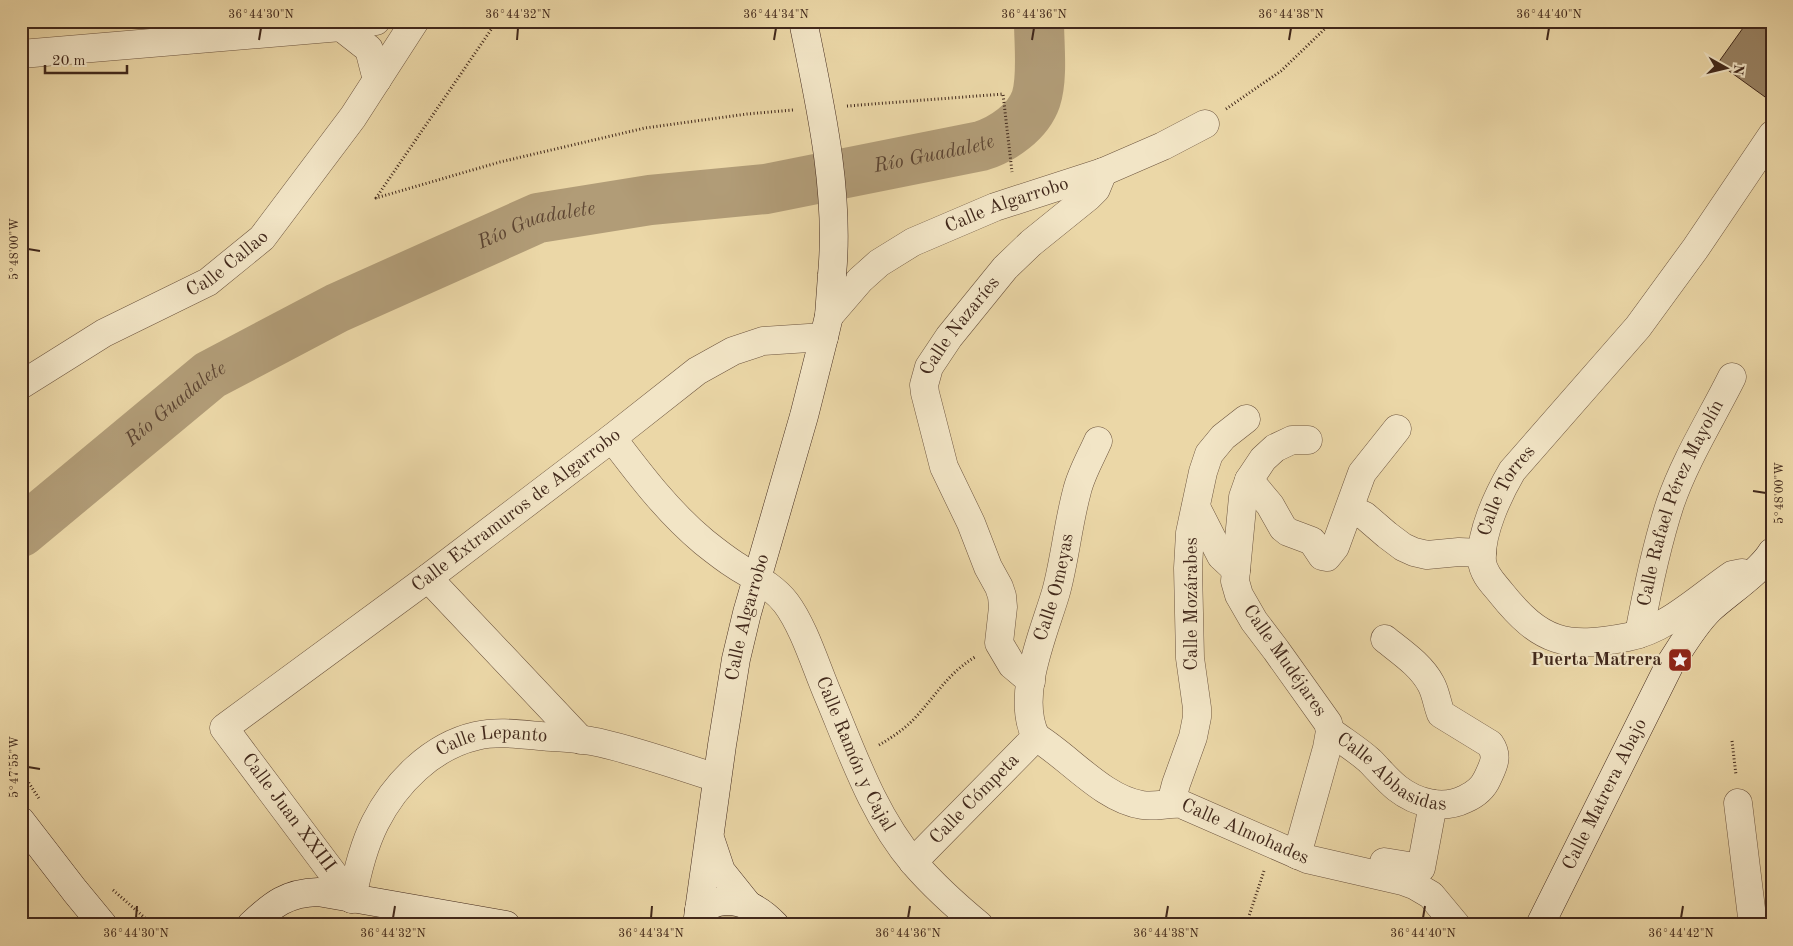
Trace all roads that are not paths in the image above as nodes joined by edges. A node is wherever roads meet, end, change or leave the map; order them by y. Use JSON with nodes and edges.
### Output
{"nodes":[{"id":1,"x":376,"y":21,"type":"edge"},
{"id":2,"x":415,"y":21,"type":"edge"},
{"id":3,"x":803,"y":21,"type":"edge"},
{"id":4,"x":341,"y":27,"type":"junction"},
{"id":5,"x":21,"y":54,"type":"edge"},
{"id":6,"x":377,"y":80,"type":"junction"},
{"id":7,"x":1205,"y":124,"type":"road end"},
{"id":8,"x":1772,"y":135,"type":"edge"},
{"id":9,"x":1103,"y":172,"type":"junction"},
{"id":10,"x":826,"y":326,"type":"junction"},
{"id":11,"x":1732,"y":377,"type":"dead end"},
{"id":12,"x":21,"y":385,"type":"edge"},
{"id":13,"x":1246,"y":419,"type":"dead end"},
{"id":14,"x":1396,"y":429,"type":"dead end"},
{"id":15,"x":612,"y":438,"type":"junction"},
{"id":16,"x":1308,"y":440,"type":"dead end"},
{"id":17,"x":1098,"y":441,"type":"dead end"},
{"id":18,"x":1249,"y":480,"type":"junction"},
{"id":19,"x":1196,"y":507,"type":"junction"},
{"id":20,"x":1350,"y":509,"type":"junction"},
{"id":21,"x":1772,"y":552,"type":"edge"},
{"id":22,"x":1482,"y":553,"type":"junction"},
{"id":23,"x":1236,"y":570,"type":"junction"},
{"id":24,"x":1751,"y":573,"type":"junction"},
{"id":25,"x":428,"y":578,"type":"junction"},
{"id":26,"x":757,"y":579,"type":"junction"},
{"id":27,"x":1639,"y":634,"type":"junction"},
{"id":28,"x":1385,"y":639,"type":"dead end"},
{"id":29,"x":1031,"y":681,"type":"junction"},
{"id":30,"x":224,"y":728,"type":"joint"},
{"id":31,"x":1330,"y":731,"type":"junction"},
{"id":32,"x":1036,"y":737,"type":"junction"},
{"id":33,"x":581,"y":740,"type":"junction"},
{"id":34,"x":717,"y":778,"type":"junction"},
{"id":35,"x":1171,"y":803,"type":"junction"},
{"id":36,"x":1738,"y":803,"type":"road end"},
{"id":37,"x":1445,"y":804,"type":"junction"},
{"id":38,"x":21,"y":821,"type":"edge"},
{"id":39,"x":710,"y":835,"type":"junction"},
{"id":40,"x":1285,"y":849,"type":"junction"},
{"id":41,"x":913,"y":862,"type":"junction"},
{"id":42,"x":1358,"y":871,"type":"junction"},
{"id":43,"x":352,"y":899,"type":"junction"},
{"id":44,"x":749,"y":906,"type":"junction"},
{"id":45,"x":698,"y":917,"type":"edge"},
{"id":46,"x":975,"y":921,"type":"edge"},
{"id":47,"x":103,"y":925,"type":"edge"},
{"id":48,"x":251,"y":925,"type":"edge"},
{"id":49,"x":506,"y":925,"type":"edge"},
{"id":50,"x":775,"y":925,"type":"edge"},
{"id":51,"x":1456,"y":925,"type":"edge"},
{"id":52,"x":1540,"y":925,"type":"edge"},
{"id":53,"x":1753,"y":925,"type":"edge"}],
"edges":[{"from":1,"to":4,"type":"street"},
{"from":2,"to":6,"type":"street","name":"Calle Callao"},
{"from":3,"to":10,"type":"street","name":"Calle Algarrobo","bridge":true},
{"from":4,"to":5,"type":"street"},
{"from":4,"to":6,"type":"street"},
{"from":6,"to":12,"type":"street","name":"Calle Callao"},
{"from":7,"to":9,"type":"street","name":"Calle Algarrobo"},
{"from":8,"to":22,"type":"street","name":"Calle Torres"},
{"from":9,"to":10,"type":"street","name":"Calle Algarrobo"},
{"from":9,"to":29,"type":"street","name":"Calle Nazaríes"},
{"from":10,"to":15,"type":"street","name":"Calle Extramuros de Algarrobo"},
{"from":10,"to":26,"type":"street","name":"Calle Algarrobo"},
{"from":11,"to":27,"type":"street","name":"Calle Rafael Pérez Mayolín"},
{"from":13,"to":19,"type":"street","name":"Calle Mozárabes"},
{"from":14,"to":20,"type":"street"},
{"from":15,"to":25,"type":"street","name":"Calle Extramuros de Algarrobo"},
{"from":15,"to":26,"type":"street","name":"Calle Ramón y Cajal"},
{"from":16,"to":18,"type":"street","name":"Calle Mudéjares"},
{"from":17,"to":29,"type":"street","name":"Calle Omeyas"},
{"from":18,"to":20,"type":"street"},
{"from":18,"to":23,"type":"street","name":"Calle Mudéjares"},
{"from":19,"to":23,"type":"street"},
{"from":19,"to":35,"type":"street","name":"Calle Mozárabes"},
{"from":20,"to":22,"type":"street"},
{"from":21,"to":24,"type":"street","name":"Calle Matrera Abajo"},
{"from":22,"to":27,"type":"street","name":"Calle Torres"},
{"from":23,"to":31,"type":"street","name":"Calle Mudéjares"},
{"from":24,"to":27,"type":"street","name":"Calle Torres"},
{"from":24,"to":52,"type":"street","name":"Calle Matrera Abajo"},
{"from":25,"to":30,"type":"street","name":"Calle Extramuros de Algarrobo"},
{"from":25,"to":33,"type":"street"},
{"from":26,"to":34,"type":"street","name":"Calle Algarrobo"},
{"from":26,"to":41,"type":"street","name":"Calle Ramón y Cajal"},
{"from":28,"to":37,"type":"street"},
{"from":29,"to":32,"type":"street","name":"Calle Omeyas"},
{"from":30,"to":43,"type":"street","name":"Calle Juan XXIII"},
{"from":31,"to":37,"type":"street","name":"Calle Abbasidas"},
{"from":31,"to":40,"type":"street","name":"Calle Mudéjares"},
{"from":32,"to":35,"type":"street","name":"Calle Almohades"},
{"from":32,"to":41,"type":"street","name":"Calle Cómpeta"},
{"from":33,"to":34,"type":"street","name":"Calle Lepanto"},
{"from":33,"to":43,"type":"street","name":"Calle Lepanto"},
{"from":34,"to":39,"type":"street","name":"Calle Algarrobo"},
{"from":35,"to":40,"type":"street","name":"Calle Almohades"},
{"from":36,"to":53,"type":"street"},
{"from":37,"to":42,"type":"street"},
{"from":38,"to":47,"type":"street"},
{"from":39,"to":44,"type":"street"},
{"from":39,"to":45,"type":"street","name":"Calle Algarrobo"},
{"from":40,"to":42,"type":"street","name":"Calle Almohades"},
{"from":41,"to":46,"type":"street","name":"Calle Ramón y Cajal"},
{"from":42,"to":51,"type":"street","name":"Calle Almohades"},
{"from":43,"to":48,"type":"street"},
{"from":43,"to":49,"type":"street"},
{"from":44,"to":45,"type":"street"},
{"from":44,"to":50,"type":"street"}]}
